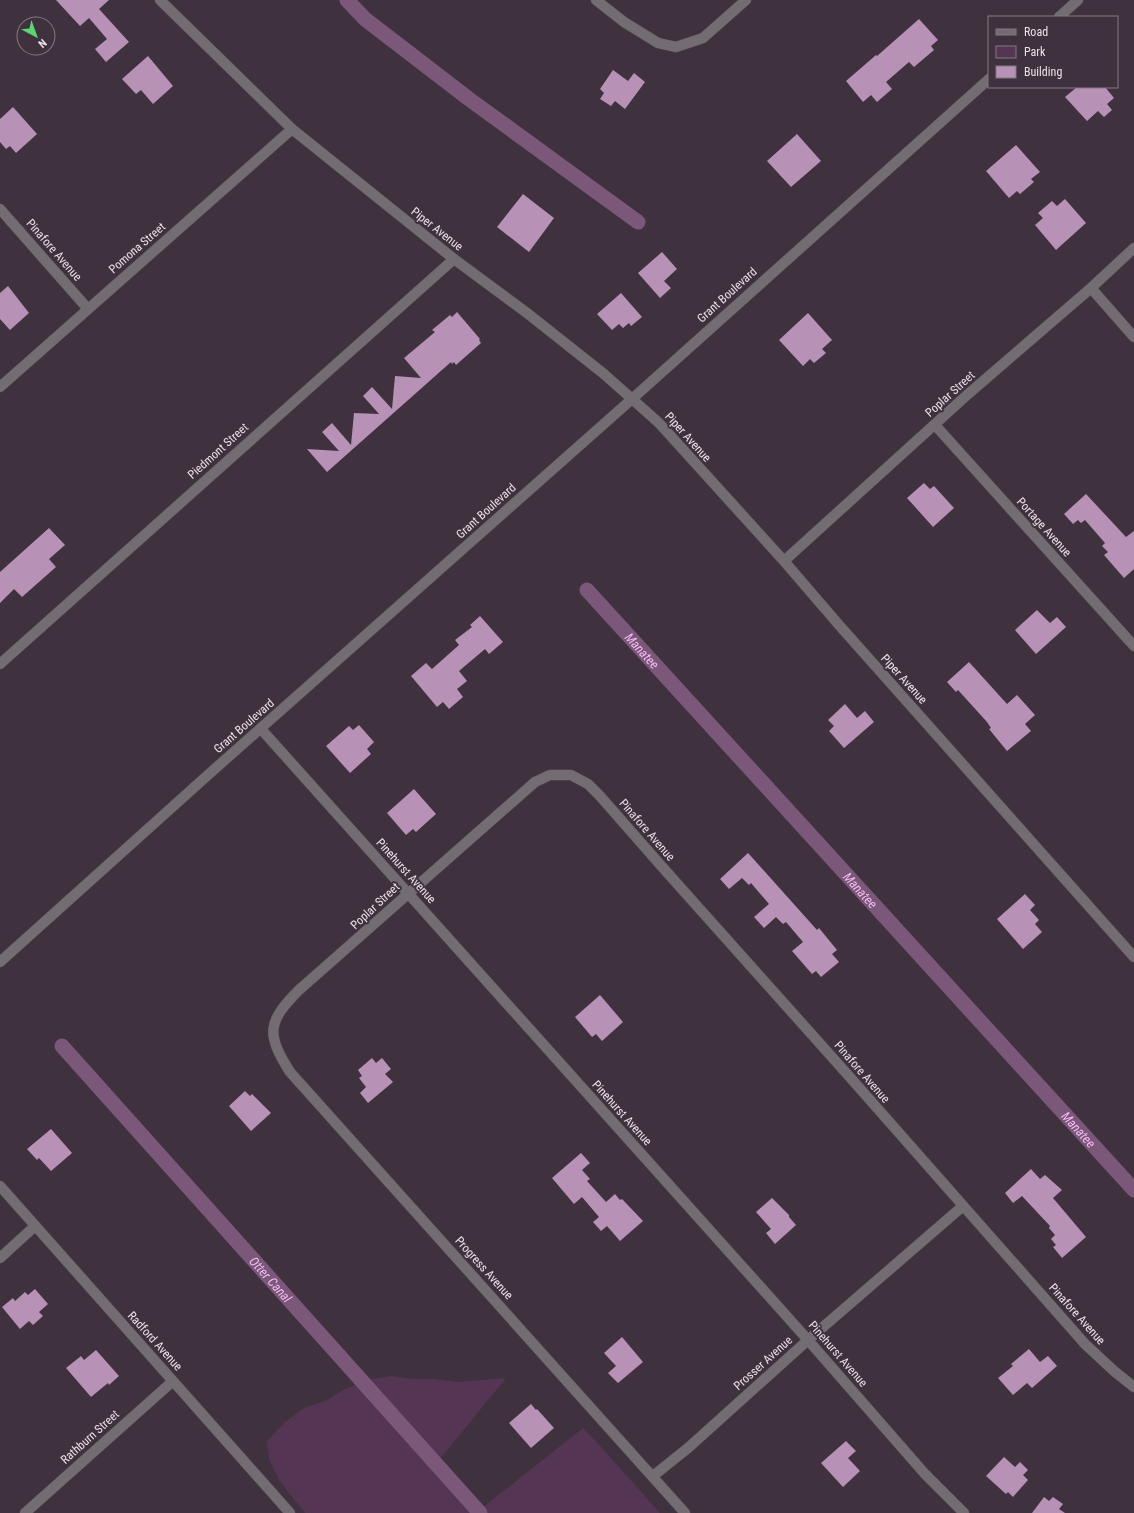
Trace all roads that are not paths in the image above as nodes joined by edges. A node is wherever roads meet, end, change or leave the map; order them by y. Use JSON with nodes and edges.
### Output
{"nodes":[{"id":1,"x":160,"y":0,"type":"edge"},
{"id":2,"x":596,"y":0,"type":"edge"},
{"id":3,"x":746,"y":0,"type":"edge"},
{"id":4,"x":1078,"y":0,"type":"edge"},
{"id":5,"x":1060,"y":16,"type":"edge"},
{"id":6,"x":988,"y":80,"type":"edge"},
{"id":7,"x":292,"y":129,"type":"junction"},
{"id":8,"x":0,"y":209,"type":"edge"},
{"id":9,"x":1134,"y":248,"type":"edge"},
{"id":10,"x":454,"y":259,"type":"junction"},
{"id":11,"x":1092,"y":288,"type":"junction"},
{"id":12,"x":88,"y":309,"type":"junction"},
{"id":13,"x":1134,"y":337,"type":"edge"},
{"id":14,"x":0,"y":387,"type":"edge"},
{"id":15,"x":632,"y":399,"type":"junction"},
{"id":16,"x":935,"y":425,"type":"junction"},
{"id":17,"x":784,"y":561,"type":"junction"},
{"id":18,"x":1134,"y":646,"type":"edge"},
{"id":19,"x":0,"y":664,"type":"edge"},
{"id":20,"x":261,"y":729,"type":"junction"},
{"id":21,"x":571,"y":775,"type":"joint"},
{"id":22,"x":408,"y":893,"type":"junction"},
{"id":23,"x":1134,"y":957,"type":"edge"},
{"id":24,"x":0,"y":962,"type":"edge"},
{"id":25,"x":272,"y":1035,"type":"joint"},
{"id":26,"x":0,"y":1186,"type":"edge"},
{"id":27,"x":963,"y":1206,"type":"junction"},
{"id":28,"x":35,"y":1226,"type":"junction"},
{"id":29,"x":0,"y":1258,"type":"edge"},
{"id":30,"x":808,"y":1340,"type":"junction"},
{"id":31,"x":173,"y":1381,"type":"junction"},
{"id":32,"x":1134,"y":1387,"type":"edge"},
{"id":33,"x":654,"y":1476,"type":"junction"},
{"id":34,"x":25,"y":1513,"type":"edge"},
{"id":35,"x":290,"y":1513,"type":"edge"},
{"id":36,"x":685,"y":1513,"type":"edge"},
{"id":37,"x":964,"y":1513,"type":"edge"}],
"edges":[{"from":1,"to":7,"type":"street","name":"Piper Avenue"},
{"from":2,"to":3,"type":"street"},
{"from":4,"to":5,"type":"street"},
{"from":6,"to":15,"type":"street","name":"Grant Boulevard"},
{"from":7,"to":10,"type":"street","name":"Piper Avenue"},
{"from":7,"to":12,"type":"street","name":"Pomona Street"},
{"from":8,"to":12,"type":"street","name":"Pinafore Avenue"},
{"from":9,"to":11,"type":"street","name":"Poplar Street"},
{"from":10,"to":15,"type":"street","name":"Piper Avenue"},
{"from":10,"to":19,"type":"street","name":"Piedmont Street"},
{"from":11,"to":13,"type":"street"},
{"from":11,"to":16,"type":"street","name":"Poplar Street"},
{"from":12,"to":14,"type":"street","name":"Pomona Street"},
{"from":15,"to":17,"type":"street","name":"Piper Avenue"},
{"from":15,"to":20,"type":"street","name":"Grant Boulevard"},
{"from":16,"to":17,"type":"street","name":"Poplar Street"},
{"from":16,"to":18,"type":"street","name":"Portage Avenue"},
{"from":17,"to":23,"type":"street","name":"Piper Avenue"},
{"from":20,"to":22,"type":"street","name":"Pinehurst Avenue"},
{"from":20,"to":24,"type":"street","name":"Grant Boulevard"},
{"from":21,"to":22,"type":"street","name":"Poplar Street"},
{"from":21,"to":27,"type":"street","name":"Pinafore Avenue"},
{"from":22,"to":25,"type":"street","name":"Poplar Street"},
{"from":22,"to":30,"type":"street","name":"Pinehurst Avenue"},
{"from":25,"to":33,"type":"street","name":"Progress Avenue"},
{"from":26,"to":28,"type":"street","name":"Radford Avenue"},
{"from":27,"to":30,"type":"street","name":"Prosser Avenue"},
{"from":27,"to":32,"type":"street","name":"Pinafore Avenue"},
{"from":28,"to":29,"type":"street"},
{"from":28,"to":31,"type":"street","name":"Radford Avenue"},
{"from":30,"to":33,"type":"street","name":"Prosser Avenue"},
{"from":30,"to":37,"type":"street","name":"Pinehurst Avenue"},
{"from":31,"to":34,"type":"street","name":"Rathburn Street"},
{"from":31,"to":35,"type":"street","name":"Radford Avenue"},
{"from":33,"to":36,"type":"street","name":"Progress Avenue"}]}
